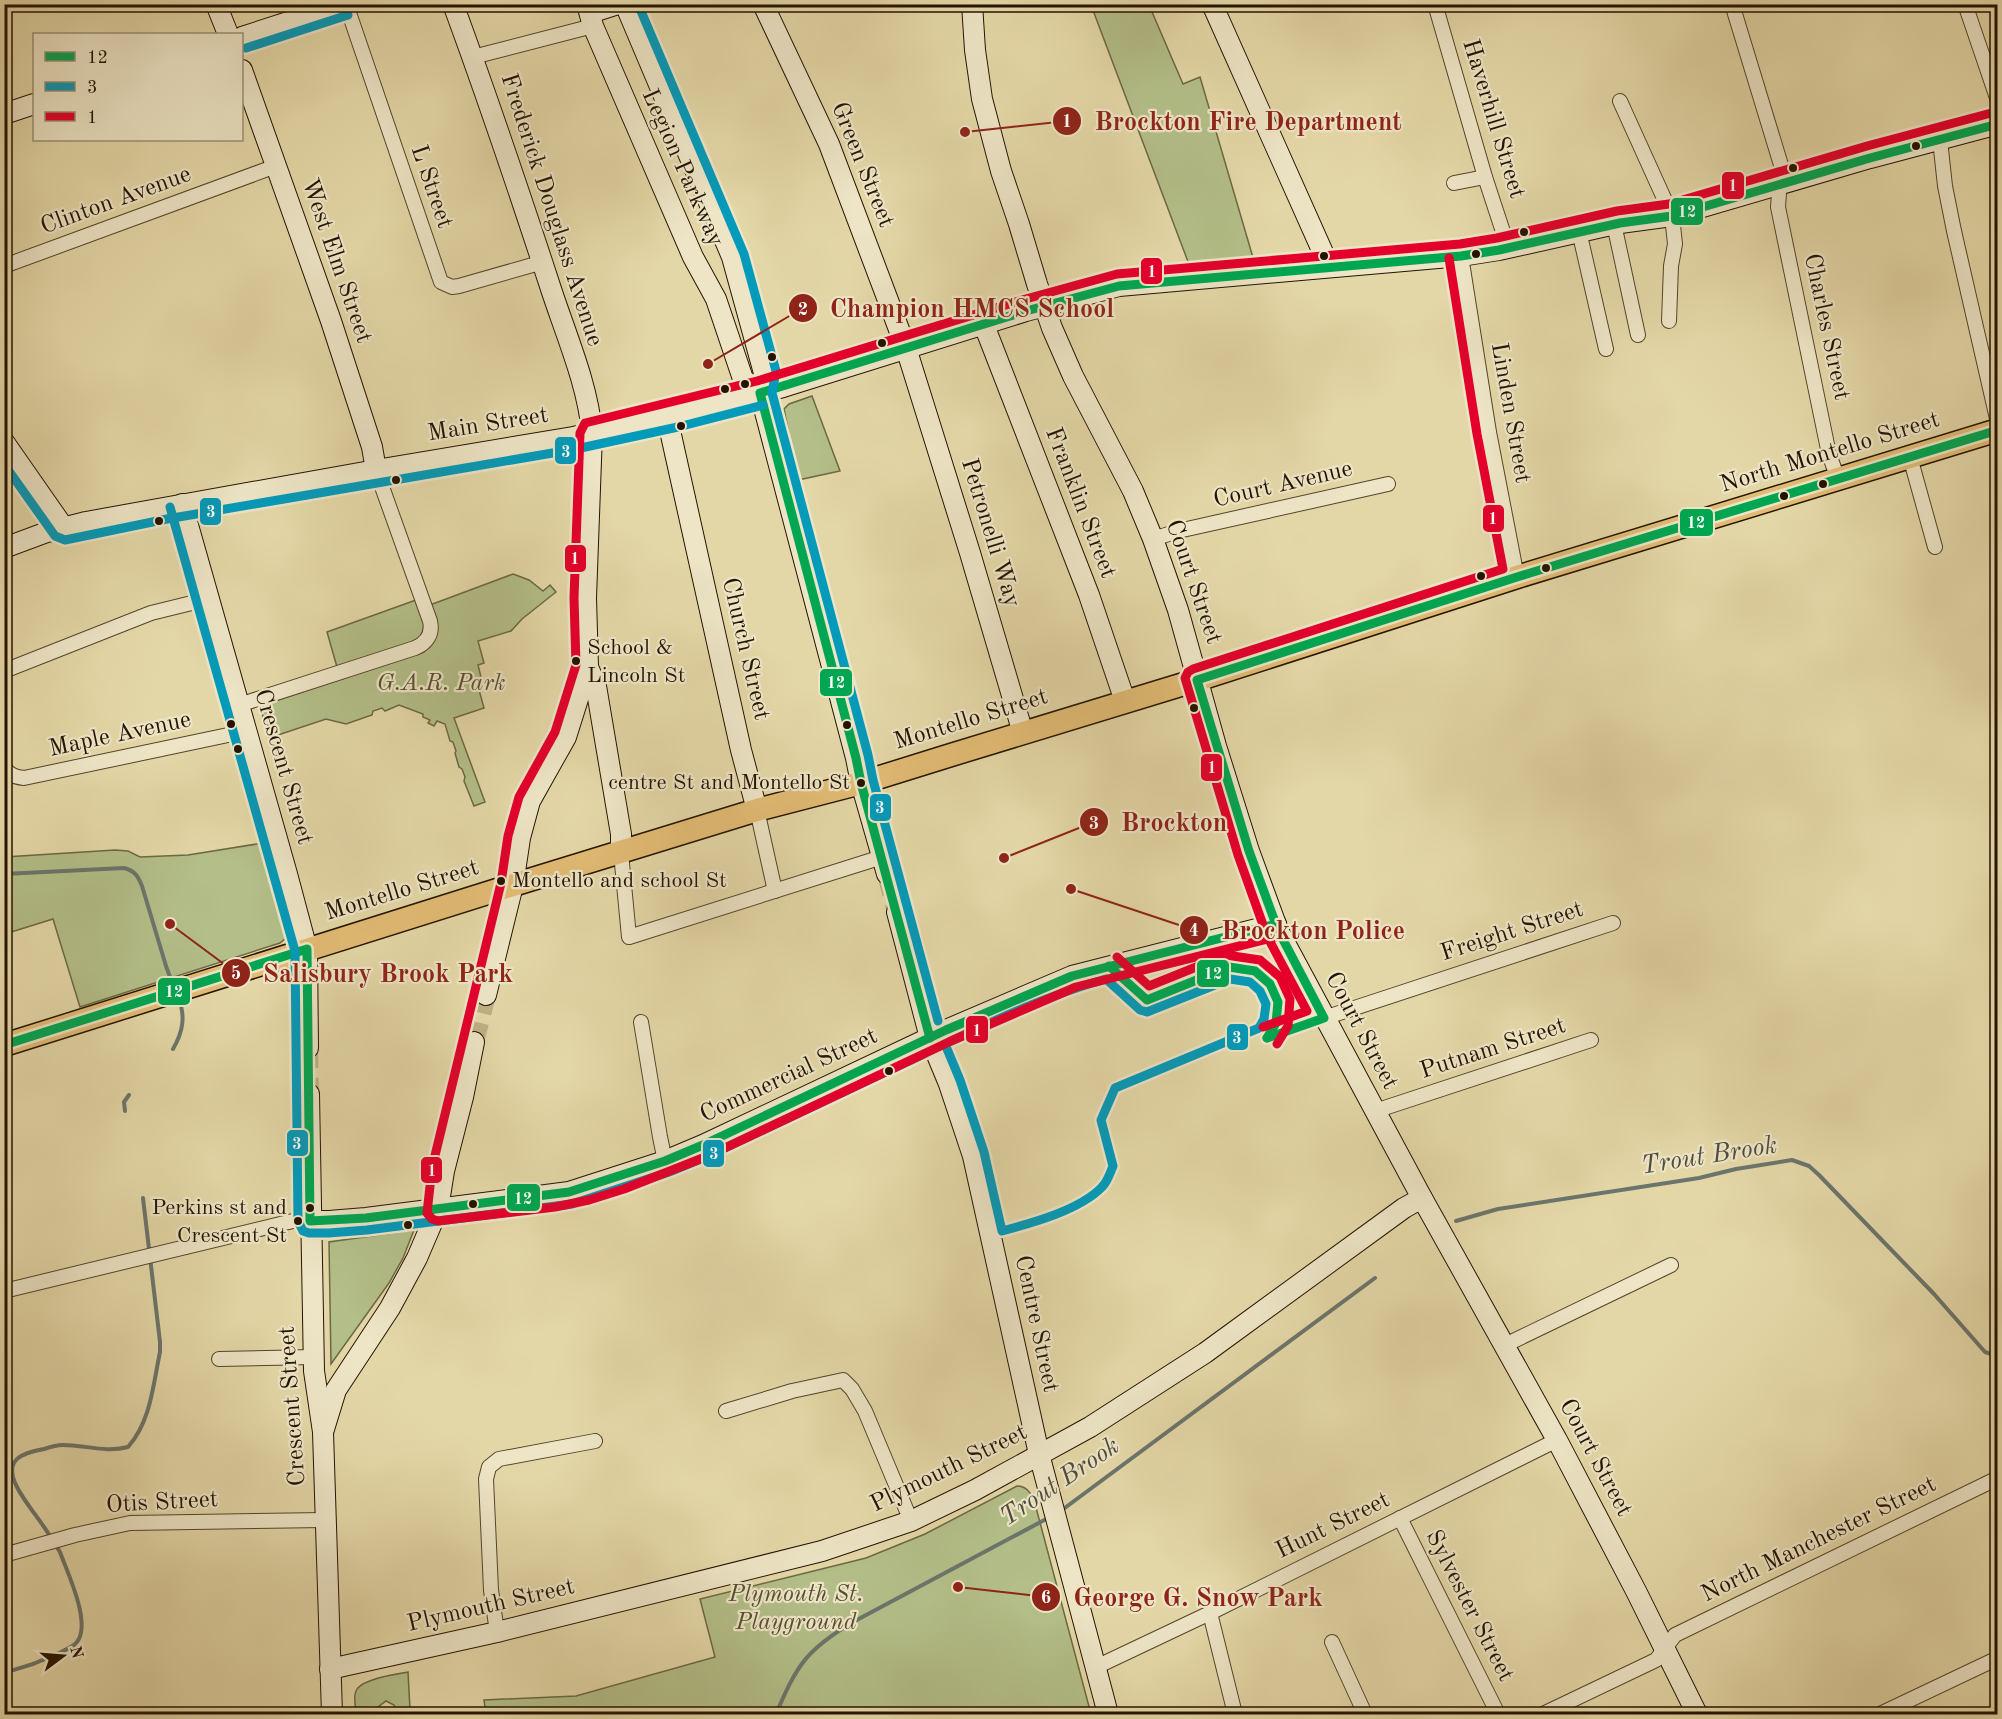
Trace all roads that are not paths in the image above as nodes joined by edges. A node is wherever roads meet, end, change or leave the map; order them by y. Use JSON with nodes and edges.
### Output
{"nodes":[{"id":1,"x":216,"y":4,"type":"edge"},
{"id":2,"x":345,"y":4,"type":"edge"},
{"id":3,"x":453,"y":4,"type":"edge"},
{"id":4,"x":618,"y":4,"type":"edge"},
{"id":5,"x":625,"y":4,"type":"edge"},
{"id":6,"x":763,"y":4,"type":"edge"},
{"id":7,"x":972,"y":4,"type":"edge"},
{"id":8,"x":1212,"y":4,"type":"edge"},
{"id":9,"x":1435,"y":4,"type":"edge"},
{"id":10,"x":1732,"y":4,"type":"edge"},
{"id":11,"x":1965,"y":4,"type":"edge"},
{"id":12,"x":590,"y":14,"type":"edge"},
{"id":13,"x":228,"y":33,"type":"edge"},
{"id":14,"x":243,"y":37,"type":"edge"},
{"id":15,"x":473,"y":57,"type":"junction"},
{"id":16,"x":243,"y":73,"type":"edge"},
{"id":17,"x":1620,"y":101,"type":"dead end"},
{"id":18,"x":1998,"y":101,"type":"edge"},
{"id":19,"x":33,"y":104,"type":"edge"},
{"id":20,"x":4,"y":114,"type":"edge"},
{"id":21,"x":1998,"y":124,"type":"edge"},
{"id":22,"x":1940,"y":140,"type":"junction"},
{"id":23,"x":276,"y":166,"type":"junction"},
{"id":24,"x":1485,"y":177,"type":"junction"},
{"id":25,"x":1454,"y":183,"type":"dead end"},
{"id":26,"x":1780,"y":183,"type":"junction"},
{"id":27,"x":1672,"y":216,"type":"junction"},
{"id":28,"x":1614,"y":224,"type":"junction"},
{"id":29,"x":1579,"y":231,"type":"junction"},
{"id":30,"x":1509,"y":247,"type":"junction"},
{"id":31,"x":1461,"y":256,"type":"junction"},
{"id":32,"x":543,"y":262,"type":"junction"},
{"id":33,"x":4,"y":266,"type":"edge"},
{"id":34,"x":1329,"y":267,"type":"junction"},
{"id":35,"x":736,"y":275,"type":"junction"},
{"id":36,"x":708,"y":285,"type":"junction"},
{"id":37,"x":1044,"y":306,"type":"junction"},
{"id":38,"x":1669,"y":321,"type":"dead end"},
{"id":39,"x":984,"y":325,"type":"junction"},
{"id":40,"x":1638,"y":335,"type":"dead end"},
{"id":41,"x":906,"y":348,"type":"junction"},
{"id":42,"x":1606,"y":349,"type":"dead end"},
{"id":43,"x":760,"y":393,"type":"junction"},
{"id":44,"x":667,"y":417,"type":"junction"},
{"id":45,"x":1998,"y":423,"type":"edge"},
{"id":46,"x":1998,"y":430,"type":"edge"},
{"id":47,"x":592,"y":434,"type":"junction"},
{"id":48,"x":4,"y":442,"type":"edge"},
{"id":49,"x":1910,"y":457,"type":"junction"},
{"id":50,"x":376,"y":470,"type":"junction"},
{"id":51,"x":1838,"y":479,"type":"junction"},
{"id":52,"x":1388,"y":484,"type":"dead end"},
{"id":53,"x":182,"y":504,"type":"junction"},
{"id":54,"x":64,"y":528,"type":"junction"},
{"id":55,"x":1154,"y":539,"type":"junction"},
{"id":56,"x":1935,"y":547,"type":"dead end"},
{"id":57,"x":4,"y":548,"type":"edge"},
{"id":58,"x":1517,"y":577,"type":"junction"},
{"id":59,"x":208,"y":599,"type":"junction"},
{"id":60,"x":588,"y":668,"type":"junction"},
{"id":61,"x":4,"y":671,"type":"edge"},
{"id":62,"x":1197,"y":680,"type":"junction"},
{"id":63,"x":1125,"y":701,"type":"junction"},
{"id":64,"x":239,"y":705,"type":"junction"},
{"id":65,"x":247,"y":731,"type":"junction"},
{"id":66,"x":1023,"y":733,"type":"junction"},
{"id":67,"x":4,"y":768,"type":"edge"},
{"id":68,"x":861,"y":783,"type":"junction"},
{"id":69,"x":757,"y":810,"type":"junction"},
{"id":70,"x":621,"y":853,"type":"junction"},
{"id":71,"x":884,"y":865,"type":"joint"},
{"id":72,"x":513,"y":885,"type":"junction"},
{"id":73,"x":774,"y":891,"type":"junction"},
{"id":74,"x":897,"y":912,"type":"tunnel mouth"},
{"id":75,"x":1613,"y":923,"type":"dead end"},
{"id":76,"x":1276,"y":924,"type":"junction"},
{"id":77,"x":307,"y":949,"type":"junction"},
{"id":78,"x":486,"y":994,"type":"tunnel mouth"},
{"id":79,"x":1324,"y":1018,"type":"junction"},
{"id":80,"x":641,"y":1022,"type":"dead end"},
{"id":81,"x":930,"y":1038,"type":"junction"},
{"id":82,"x":1591,"y":1040,"type":"dead end"},
{"id":83,"x":6,"y":1041,"type":"edge"},
{"id":84,"x":474,"y":1042,"type":"tunnel mouth"},
{"id":85,"x":308,"y":1048,"type":"tunnel mouth"},
{"id":86,"x":309,"y":1094,"type":"tunnel mouth"},
{"id":87,"x":1375,"y":1111,"type":"junction"},
{"id":88,"x":665,"y":1161,"type":"junction"},
{"id":89,"x":1422,"y":1198,"type":"junction"},
{"id":90,"x":438,"y":1209,"type":"junction"},
{"id":91,"x":310,"y":1221,"type":"junction"},
{"id":92,"x":1671,"y":1265,"type":"dead end"},
{"id":93,"x":4,"y":1291,"type":"edge"},
{"id":94,"x":1505,"y":1345,"type":"junction"},
{"id":95,"x":313,"y":1357,"type":"junction"},
{"id":96,"x":219,"y":1359,"type":"dead end"},
{"id":97,"x":726,"y":1411,"type":"dead end"},
{"id":98,"x":322,"y":1432,"type":"junction"},
{"id":99,"x":1557,"y":1440,"type":"junction"},
{"id":100,"x":595,"y":1441,"type":"dead end"},
{"id":101,"x":1039,"y":1454,"type":"junction"},
{"id":102,"x":1998,"y":1478,"type":"edge"},
{"id":103,"x":1400,"y":1518,"type":"junction"},
{"id":104,"x":325,"y":1520,"type":"junction"},
{"id":105,"x":911,"y":1521,"type":"junction"},
{"id":106,"x":4,"y":1555,"type":"edge"},
{"id":107,"x":1210,"y":1612,"type":"junction"},
{"id":108,"x":497,"y":1632,"type":"junction"},
{"id":109,"x":1332,"y":1642,"type":"dead end"},
{"id":110,"x":1664,"y":1649,"type":"junction"},
{"id":111,"x":1998,"y":1658,"type":"edge"},
{"id":112,"x":1096,"y":1667,"type":"junction"},
{"id":113,"x":330,"y":1669,"type":"junction"},
{"id":114,"x":332,"y":1714,"type":"edge"},
{"id":115,"x":1108,"y":1714,"type":"edge"},
{"id":116,"x":1235,"y":1714,"type":"edge"},
{"id":117,"x":1365,"y":1714,"type":"edge"},
{"id":118,"x":1498,"y":1714,"type":"edge"},
{"id":119,"x":1543,"y":1714,"type":"edge"},
{"id":120,"x":1697,"y":1714,"type":"edge"},
{"id":121,"x":1880,"y":1714,"type":"edge"}],
"edges":[{"from":1,"to":13,"type":"main road"},
{"from":2,"to":14,"type":"main road"},
{"from":2,"to":32,"type":"street","name":"L Street"},
{"from":3,"to":15,"type":"main road","name":"Frederick Douglass Avenue"},
{"from":4,"to":12,"type":"main road"},
{"from":5,"to":35,"type":"main road","name":"Legion Parkway"},
{"from":6,"to":41,"type":"main road","name":"Green Street"},
{"from":7,"to":37,"type":"main road","name":"Court Street"},
{"from":8,"to":34,"type":"main road"},
{"from":9,"to":24,"type":"street","name":"Haverhill Street"},
{"from":10,"to":26,"type":"street","name":"Charles Street"},
{"from":11,"to":18,"type":"street"},
{"from":12,"to":15,"type":"street"},
{"from":12,"to":36,"type":"main road","name":"Legion Parkway"},
{"from":15,"to":32,"type":"main road","name":"Frederick Douglass Avenue"},
{"from":16,"to":23,"type":"main road","name":"West Elm Street"},
{"from":17,"to":27,"type":"street"},
{"from":19,"to":20,"type":"main road"},
{"from":21,"to":22,"type":"main road","name":"Main Street"},
{"from":22,"to":26,"type":"main road","name":"Main Street"},
{"from":22,"to":45,"type":"street"},
{"from":23,"to":33,"type":"street","name":"Clinton Avenue"},
{"from":23,"to":50,"type":"main road","name":"West Elm Street"},
{"from":24,"to":25,"type":"street"},
{"from":24,"to":30,"type":"street","name":"Haverhill Street"},
{"from":26,"to":27,"type":"main road","name":"Main Street"},
{"from":26,"to":51,"type":"street","name":"Charles Street"},
{"from":27,"to":28,"type":"main road","name":"Main Street"},
{"from":27,"to":38,"type":"street"},
{"from":28,"to":29,"type":"main road","name":"Main Street"},
{"from":28,"to":40,"type":"street"},
{"from":29,"to":30,"type":"main road","name":"Main Street"},
{"from":29,"to":42,"type":"street"},
{"from":30,"to":31,"type":"main road","name":"Main Street"},
{"from":31,"to":34,"type":"main road","name":"Main Street"},
{"from":31,"to":58,"type":"street","name":"Linden Street"},
{"from":32,"to":47,"type":"main road","name":"Frederick Douglass Avenue"},
{"from":34,"to":37,"type":"main road","name":"Main Street"},
{"from":35,"to":36,"type":"main road"},
{"from":35,"to":43,"type":"main road","name":"Legion Parkway"},
{"from":36,"to":43,"type":"main road","name":"Legion Parkway"},
{"from":37,"to":39,"type":"main road","name":"Main Street"},
{"from":37,"to":55,"type":"main road","name":"Court Street"},
{"from":39,"to":41,"type":"main road","name":"Main Street"},
{"from":39,"to":63,"type":"main road","name":"Franklin Street"},
{"from":41,"to":43,"type":"main road","name":"Main Street"},
{"from":41,"to":66,"type":"main road","name":"Petronelli Way"},
{"from":43,"to":44,"type":"main road","name":"Main Street"},
{"from":43,"to":68,"type":"main road"},
{"from":44,"to":47,"type":"main road","name":"Main Street"},
{"from":44,"to":69,"type":"main road","name":"Church Street"},
{"from":46,"to":49,"type":"main road","name":"North Montello Street"},
{"from":47,"to":50,"type":"main road","name":"Main Street"},
{"from":47,"to":60,"type":"main road","name":"Frederick Douglass Avenue"},
{"from":48,"to":54,"type":"main road"},
{"from":49,"to":51,"type":"main road","name":"North Montello Street"},
{"from":49,"to":56,"type":"street"},
{"from":50,"to":53,"type":"main road","name":"Main Street"},
{"from":50,"to":64,"type":"street"},
{"from":51,"to":58,"type":"main road","name":"North Montello Street"},
{"from":52,"to":55,"type":"street","name":"Court Avenue"},
{"from":53,"to":54,"type":"main road","name":"Main Street"},
{"from":53,"to":59,"type":"main road","name":"Crescent Street"},
{"from":54,"to":57,"type":"main road","name":"Main Street"},
{"from":55,"to":62,"type":"main road","name":"Court Street"},
{"from":58,"to":62,"type":"main road","name":"North Montello Street"},
{"from":59,"to":61,"type":"street"},
{"from":59,"to":64,"type":"main road","name":"Crescent Street"},
{"from":60,"to":70,"type":"main road"},
{"from":60,"to":72,"type":"main road"},
{"from":62,"to":63,"type":"main road","name":"Montello Street"},
{"from":62,"to":76,"type":"main road","name":"Court Street"},
{"from":63,"to":66,"type":"main road","name":"Montello Street"},
{"from":64,"to":65,"type":"main road","name":"Crescent Street"},
{"from":65,"to":67,"type":"street","name":"Maple Avenue"},
{"from":65,"to":77,"type":"main road","name":"Crescent Street"},
{"from":66,"to":68,"type":"main road","name":"Montello Street"},
{"from":68,"to":69,"type":"main road","name":"Montello Street"},
{"from":68,"to":71,"type":"main road"},
{"from":69,"to":70,"type":"main road","name":"Montello Street"},
{"from":69,"to":73,"type":"street","name":"Church Street"},
{"from":70,"to":72,"type":"main road","name":"Montello Street"},
{"from":70,"to":73,"type":"street"},
{"from":71,"to":73,"type":"street"},
{"from":72,"to":77,"type":"main road","name":"Montello Street"},
{"from":72,"to":78,"type":"main road"},
{"from":74,"to":81,"type":"main road","name":"Centre Street"},
{"from":75,"to":79,"type":"street","name":"Freight Street"},
{"from":76,"to":79,"type":"main road","name":"Court Street"},
{"from":76,"to":81,"type":"main road","name":"Commercial Street"},
{"from":77,"to":83,"type":"main road","name":"Montello Street"},
{"from":77,"to":85,"type":"main road","name":"Crescent Street"},
{"from":79,"to":87,"type":"main road","name":"Court Street"},
{"from":80,"to":88,"type":"street"},
{"from":81,"to":88,"type":"main road","name":"Commercial Street"},
{"from":81,"to":101,"type":"main road","name":"Centre Street"},
{"from":82,"to":87,"type":"street","name":"Putnam Street"},
{"from":84,"to":90,"type":"main road"},
{"from":86,"to":91,"type":"main road","name":"Crescent Street"},
{"from":87,"to":89,"type":"main road","name":"Court Street"},
{"from":88,"to":90,"type":"main road","name":"Commercial Street"},
{"from":89,"to":94,"type":"main road","name":"Court Street"},
{"from":89,"to":101,"type":"main road","name":"Plymouth Street"},
{"from":90,"to":91,"type":"main road","name":"Commercial Street"},
{"from":90,"to":98,"type":"main road"},
{"from":91,"to":93,"type":"street"},
{"from":91,"to":95,"type":"main road","name":"Crescent Street"},
{"from":92,"to":94,"type":"street"},
{"from":94,"to":99,"type":"main road","name":"Court Street"},
{"from":95,"to":96,"type":"street"},
{"from":95,"to":98,"type":"main road","name":"Crescent Street"},
{"from":97,"to":105,"type":"street"},
{"from":98,"to":104,"type":"main road","name":"Crescent Street"},
{"from":99,"to":103,"type":"street","name":"Hunt Street"},
{"from":99,"to":110,"type":"main road","name":"Court Street"},
{"from":100,"to":108,"type":"street"},
{"from":101,"to":105,"type":"main road","name":"Plymouth Street"},
{"from":101,"to":112,"type":"main road","name":"Centre Street"},
{"from":102,"to":110,"type":"street","name":"North Manchester Street"},
{"from":103,"to":107,"type":"street","name":"Hunt Street"},
{"from":103,"to":118,"type":"street","name":"Sylvester Street"},
{"from":104,"to":106,"type":"street","name":"Otis Street"},
{"from":104,"to":113,"type":"main road","name":"Crescent Street"},
{"from":105,"to":108,"type":"main road","name":"Plymouth Street"},
{"from":107,"to":112,"type":"street","name":"Hunt Street"},
{"from":107,"to":116,"type":"street"},
{"from":108,"to":113,"type":"main road","name":"Plymouth Street"},
{"from":109,"to":117,"type":"street"},
{"from":110,"to":119,"type":"street","name":"North Manchester Street"},
{"from":110,"to":120,"type":"main road","name":"Court Street"},
{"from":111,"to":121,"type":"street"},
{"from":112,"to":115,"type":"main road","name":"Centre Street"},
{"from":113,"to":114,"type":"main road","name":"Crescent Street"}]}
